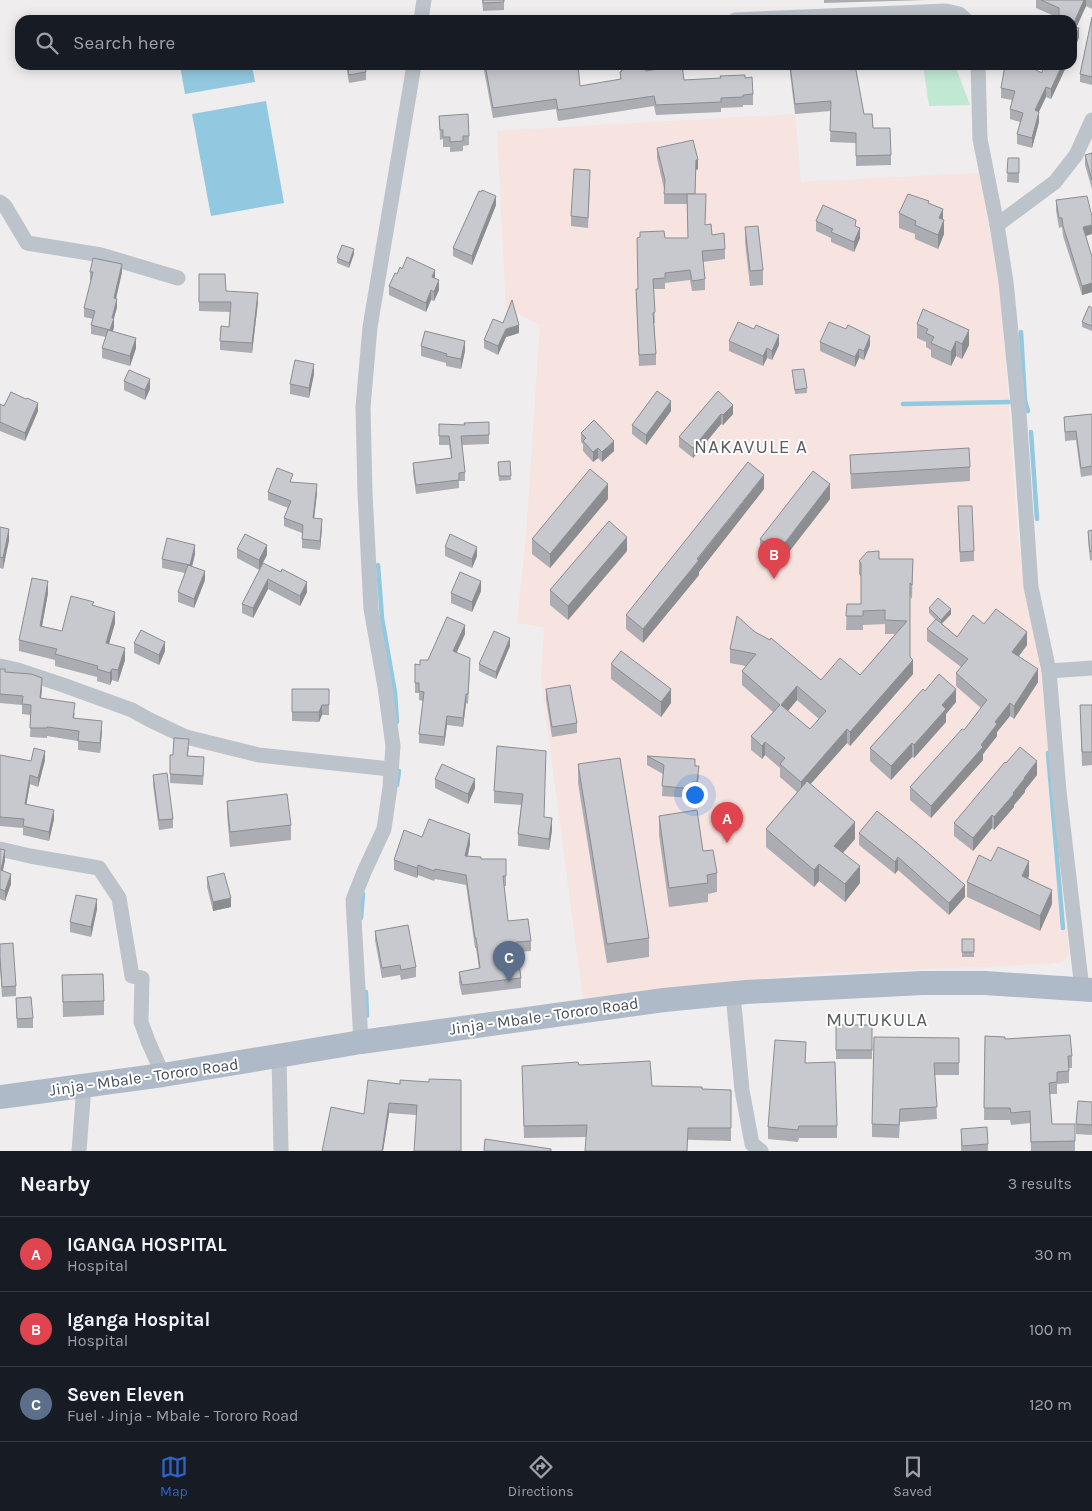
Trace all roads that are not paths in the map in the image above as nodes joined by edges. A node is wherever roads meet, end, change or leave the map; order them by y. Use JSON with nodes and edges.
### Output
{"nodes":[{"id":1,"x":424,"y":0,"type":"edge"},
{"id":2,"x":422,"y":15,"type":"edge"},
{"id":3,"x":852,"y":15,"type":"edge"},
{"id":4,"x":960,"y":15,"type":"edge"},
{"id":5,"x":413,"y":70,"type":"edge"},
{"id":6,"x":978,"y":70,"type":"edge"},
{"id":7,"x":1092,"y":120,"type":"edge"},
{"id":8,"x":0,"y":202,"type":"edge"},
{"id":9,"x":997,"y":225,"type":"junction"},
{"id":10,"x":178,"y":278,"type":"dead end"},
{"id":11,"x":0,"y":666,"type":"edge"},
{"id":12,"x":1092,"y":668,"type":"edge"},
{"id":13,"x":1049,"y":671,"type":"junction"},
{"id":14,"x":390,"y":769,"type":"junction"},
{"id":15,"x":0,"y":849,"type":"edge"},
{"id":16,"x":1087,"y":989,"type":"edge"},
{"id":17,"x":733,"y":994,"type":"junction"},
{"id":18,"x":360,"y":1042,"type":"junction"},
{"id":19,"x":279,"y":1057,"type":"junction"},
{"id":20,"x":163,"y":1076,"type":"junction"},
{"id":21,"x":84,"y":1086,"type":"junction"},
{"id":22,"x":0,"y":1098,"type":"edge"},
{"id":23,"x":79,"y":1151,"type":"edge"},
{"id":24,"x":281,"y":1151,"type":"edge"},
{"id":25,"x":761,"y":1151,"type":"edge"}],
"edges":[{"from":1,"to":2,"type":"street"},
{"from":3,"to":4,"type":"street"},
{"from":5,"to":14,"type":"street"},
{"from":6,"to":9,"type":"street"},
{"from":7,"to":9,"type":"street"},
{"from":8,"to":10,"type":"street"},
{"from":9,"to":13,"type":"street"},
{"from":11,"to":14,"type":"street"},
{"from":12,"to":13,"type":"street"},
{"from":13,"to":16,"type":"street"},
{"from":14,"to":18,"type":"street"},
{"from":15,"to":20,"type":"street"},
{"from":16,"to":17,"type":"main road","name":"Jinja - Mbale - Tororo Road"},
{"from":17,"to":18,"type":"main road","name":"Jinja - Mbale - Tororo Road"},
{"from":17,"to":25,"type":"street"},
{"from":18,"to":19,"type":"main road","name":"Jinja - Mbale - Tororo Road"},
{"from":19,"to":20,"type":"main road","name":"Jinja - Mbale - Tororo Road"},
{"from":19,"to":24,"type":"street"},
{"from":20,"to":21,"type":"main road","name":"Jinja - Mbale - Tororo Road"},
{"from":21,"to":22,"type":"main road","name":"Jinja - Mbale - Tororo Road"},
{"from":21,"to":23,"type":"street"}]}
